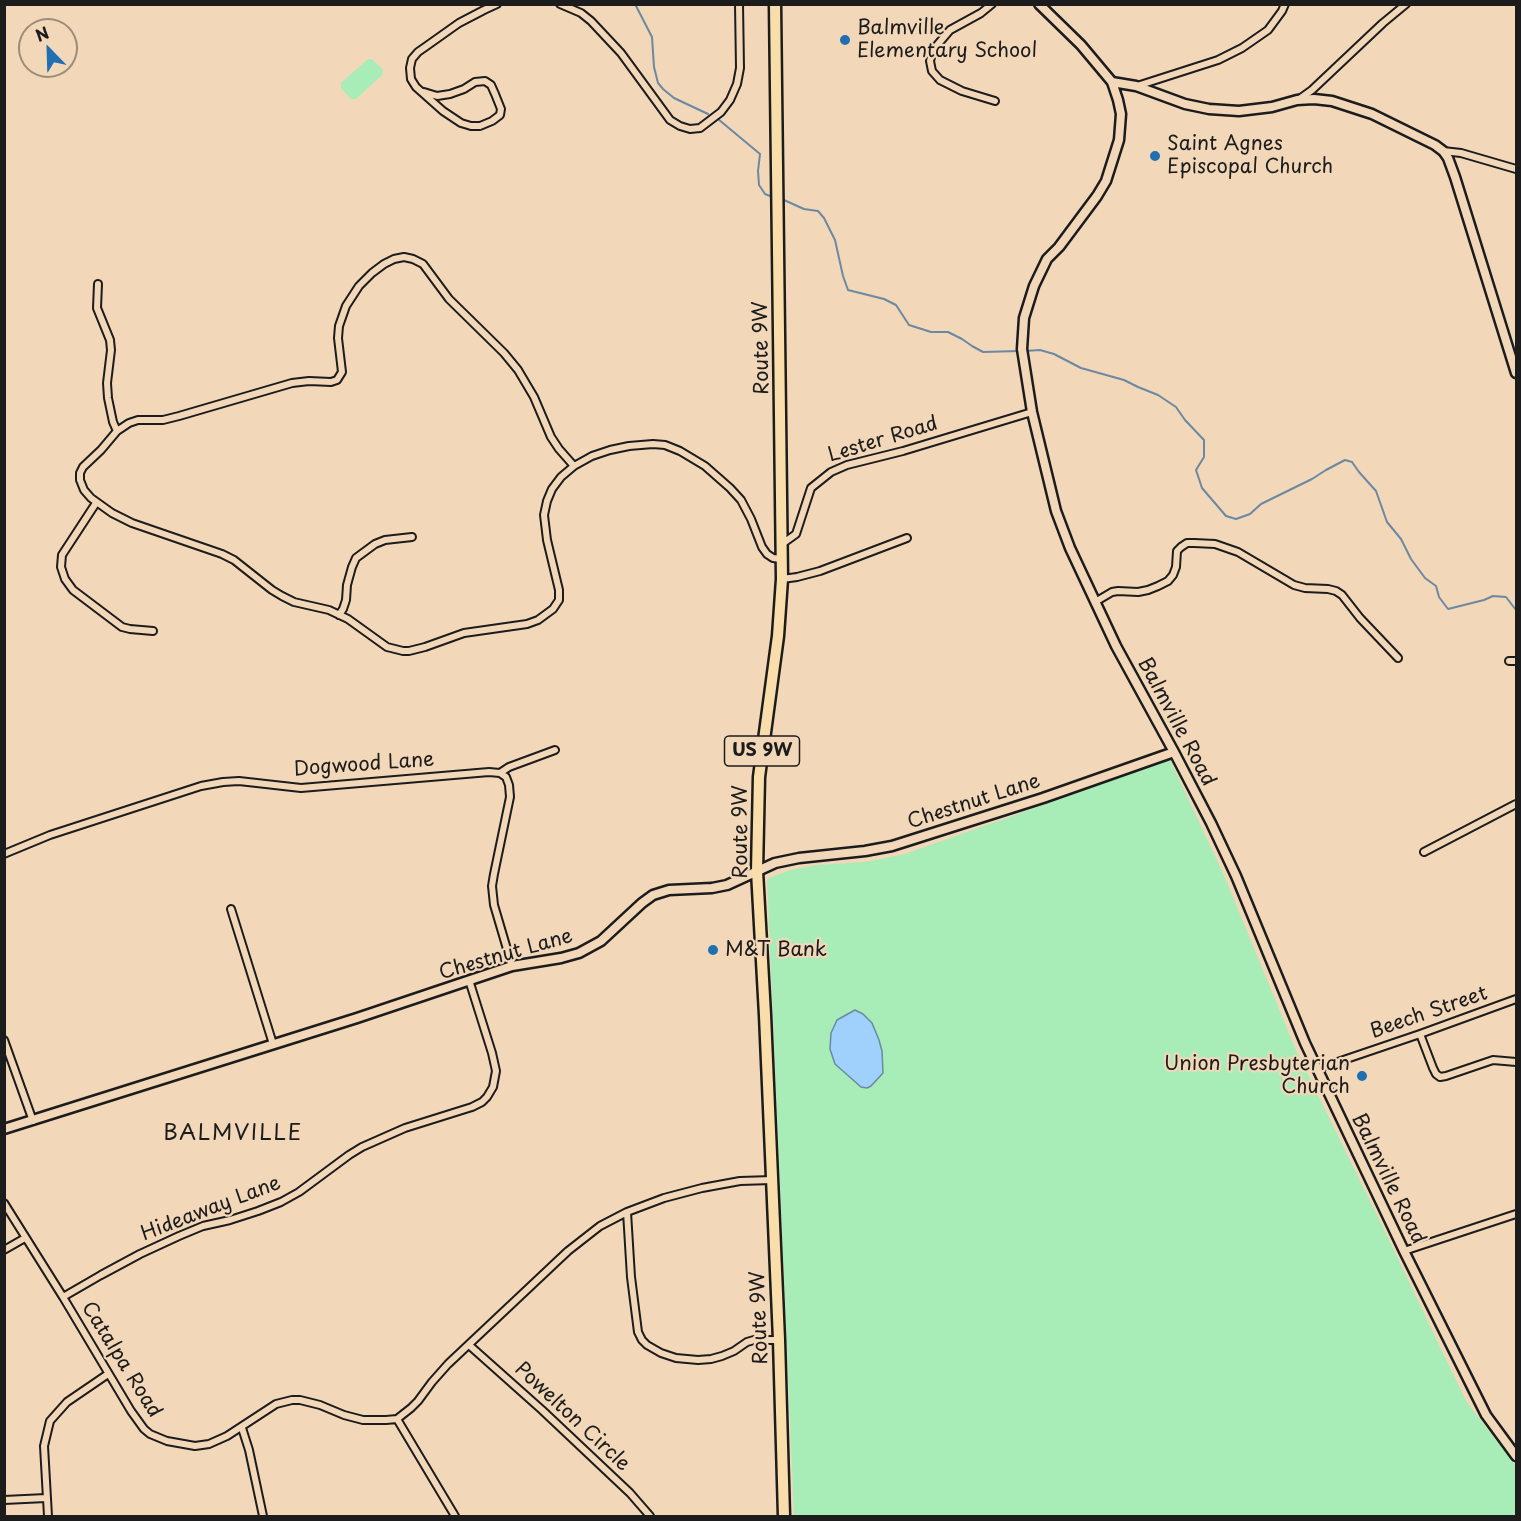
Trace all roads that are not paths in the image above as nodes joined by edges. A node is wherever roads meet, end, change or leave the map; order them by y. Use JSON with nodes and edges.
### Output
{"nodes":[{"id":1,"x":498,"y":4,"type":"edge"},
{"id":2,"x":560,"y":4,"type":"edge"},
{"id":3,"x":739,"y":4,"type":"edge"},
{"id":4,"x":775,"y":4,"type":"edge"},
{"id":5,"x":992,"y":4,"type":"edge"},
{"id":6,"x":1039,"y":4,"type":"edge"},
{"id":7,"x":1285,"y":4,"type":"edge"},
{"id":8,"x":1406,"y":4,"type":"edge"},
{"id":9,"x":1112,"y":82,"type":"junction"},
{"id":10,"x":1136,"y":86,"type":"junction"},
{"id":11,"x":424,"y":92,"type":"junction"},
{"id":12,"x":1297,"y":100,"type":"junction"},
{"id":13,"x":995,"y":101,"type":"dead end"},
{"id":14,"x":1443,"y":151,"type":"junction"},
{"id":15,"x":1516,"y":170,"type":"edge"},
{"id":16,"x":98,"y":284,"type":"dead end"},
{"id":17,"x":1516,"y":373,"type":"edge"},
{"id":18,"x":1032,"y":412,"type":"junction"},
{"id":19,"x":117,"y":430,"type":"junction"},
{"id":20,"x":574,"y":465,"type":"junction"},
{"id":21,"x":96,"y":503,"type":"junction"},
{"id":22,"x":412,"y":537,"type":"dead end"},
{"id":23,"x":908,"y":538,"type":"dead end"},
{"id":24,"x":782,"y":544,"type":"junction"},
{"id":25,"x":781,"y":559,"type":"junction"},
{"id":26,"x":782,"y":579,"type":"junction"},
{"id":27,"x":1095,"y":602,"type":"junction"},
{"id":28,"x":339,"y":615,"type":"junction"},
{"id":29,"x":153,"y":632,"type":"dead end"},
{"id":30,"x":1398,"y":658,"type":"dead end"},
{"id":31,"x":555,"y":750,"type":"dead end"},
{"id":32,"x":1174,"y":752,"type":"junction"},
{"id":33,"x":500,"y":773,"type":"junction"},
{"id":34,"x":1516,"y":804,"type":"edge"},
{"id":35,"x":1424,"y":852,"type":"dead end"},
{"id":36,"x":4,"y":854,"type":"edge"},
{"id":37,"x":758,"y":871,"type":"junction"},
{"id":38,"x":231,"y":909,"type":"dead end"},
{"id":39,"x":512,"y":966,"type":"junction"},
{"id":40,"x":469,"y":980,"type":"junction"},
{"id":41,"x":1516,"y":999,"type":"edge"},
{"id":42,"x":1420,"y":1034,"type":"junction"},
{"id":43,"x":4,"y":1040,"type":"edge"},
{"id":44,"x":273,"y":1044,"type":"junction"},
{"id":45,"x":1516,"y":1062,"type":"edge"},
{"id":46,"x":1317,"y":1069,"type":"junction"},
{"id":47,"x":33,"y":1120,"type":"junction"},
{"id":48,"x":4,"y":1129,"type":"edge"},
{"id":49,"x":772,"y":1180,"type":"junction"},
{"id":50,"x":4,"y":1203,"type":"edge"},
{"id":51,"x":627,"y":1212,"type":"junction"},
{"id":52,"x":1516,"y":1214,"type":"edge"},
{"id":53,"x":26,"y":1238,"type":"junction"},
{"id":54,"x":4,"y":1250,"type":"edge"},
{"id":55,"x":1404,"y":1251,"type":"junction"},
{"id":56,"x":63,"y":1297,"type":"junction"},
{"id":57,"x":779,"y":1340,"type":"junction"},
{"id":58,"x":469,"y":1345,"type":"junction"},
{"id":59,"x":108,"y":1374,"type":"junction"},
{"id":60,"x":396,"y":1419,"type":"junction"},
{"id":61,"x":242,"y":1428,"type":"junction"},
{"id":62,"x":1516,"y":1456,"type":"edge"},
{"id":63,"x":46,"y":1498,"type":"junction"},
{"id":64,"x":4,"y":1500,"type":"edge"},
{"id":65,"x":48,"y":1516,"type":"edge"},
{"id":66,"x":263,"y":1516,"type":"edge"},
{"id":67,"x":455,"y":1516,"type":"edge"},
{"id":68,"x":650,"y":1516,"type":"edge"},
{"id":69,"x":784,"y":1516,"type":"edge"}],
"edges":[{"from":1,"to":11,"type":"street"},
{"from":2,"to":3,"type":"street"},
{"from":4,"to":24,"type":"highway","name":"Route 9W","number":"US 9W"},
{"from":5,"to":13,"type":"street"},
{"from":6,"to":9,"type":"street","name":"Balmville Road"},
{"from":7,"to":10,"type":"street"},
{"from":8,"to":12,"type":"street"},
{"from":9,"to":10,"type":"street"},
{"from":9,"to":18,"type":"street","name":"Balmville Road"},
{"from":10,"to":12,"type":"street"},
{"from":11,"to":11,"type":"street"},
{"from":12,"to":14,"type":"street"},
{"from":14,"to":15,"type":"street"},
{"from":14,"to":17,"type":"street"},
{"from":16,"to":19,"type":"street"},
{"from":18,"to":24,"type":"street","name":"Lester Road"},
{"from":18,"to":27,"type":"street","name":"Balmville Road"},
{"from":19,"to":20,"type":"street"},
{"from":19,"to":21,"type":"street"},
{"from":20,"to":25,"type":"street"},
{"from":20,"to":28,"type":"street"},
{"from":21,"to":28,"type":"street"},
{"from":21,"to":29,"type":"street"},
{"from":22,"to":28,"type":"street"},
{"from":23,"to":26,"type":"street"},
{"from":24,"to":25,"type":"highway","name":"Route 9W","number":"US 9W"},
{"from":25,"to":26,"type":"highway","name":"Route 9W","number":"US 9W"},
{"from":26,"to":37,"type":"highway","name":"Route 9W","number":"US 9W"},
{"from":27,"to":30,"type":"street"},
{"from":27,"to":32,"type":"street","name":"Balmville Road"},
{"from":31,"to":33,"type":"street"},
{"from":32,"to":37,"type":"street","name":"Chestnut Lane"},
{"from":32,"to":46,"type":"street","name":"Balmville Road"},
{"from":33,"to":36,"type":"street","name":"Dogwood Lane"},
{"from":33,"to":39,"type":"street"},
{"from":34,"to":35,"type":"street"},
{"from":37,"to":39,"type":"street","name":"Chestnut Lane"},
{"from":37,"to":49,"type":"highway","name":"Route 9W","number":"US 9W"},
{"from":38,"to":44,"type":"street"},
{"from":39,"to":40,"type":"street","name":"Chestnut Lane"},
{"from":40,"to":44,"type":"street","name":"Chestnut Lane"},
{"from":40,"to":56,"type":"street","name":"Hideaway Lane"},
{"from":41,"to":42,"type":"street","name":"Beech Street"},
{"from":42,"to":45,"type":"street"},
{"from":42,"to":46,"type":"street","name":"Beech Street"},
{"from":43,"to":47,"type":"street"},
{"from":44,"to":47,"type":"street","name":"Chestnut Lane"},
{"from":46,"to":55,"type":"street","name":"Balmville Road"},
{"from":47,"to":48,"type":"street","name":"Chestnut Lane"},
{"from":49,"to":51,"type":"street"},
{"from":49,"to":57,"type":"highway","name":"Route 9W","number":"US 9W"},
{"from":50,"to":53,"type":"street","name":"Catalpa Road"},
{"from":51,"to":57,"type":"street"},
{"from":51,"to":58,"type":"street"},
{"from":52,"to":55,"type":"street"},
{"from":53,"to":54,"type":"street"},
{"from":53,"to":56,"type":"street","name":"Catalpa Road"},
{"from":55,"to":62,"type":"street","name":"Balmville Road"},
{"from":56,"to":59,"type":"street","name":"Catalpa Road"},
{"from":57,"to":69,"type":"highway","name":"Route 9W","number":"US 9W"},
{"from":58,"to":60,"type":"street"},
{"from":58,"to":68,"type":"street","name":"Powelton Circle"},
{"from":59,"to":61,"type":"street","name":"Catalpa Road"},
{"from":59,"to":63,"type":"street"},
{"from":60,"to":61,"type":"street","name":"Catalpa Road"},
{"from":60,"to":67,"type":"street"},
{"from":61,"to":66,"type":"street"},
{"from":63,"to":64,"type":"street"},
{"from":63,"to":65,"type":"street"}]}
